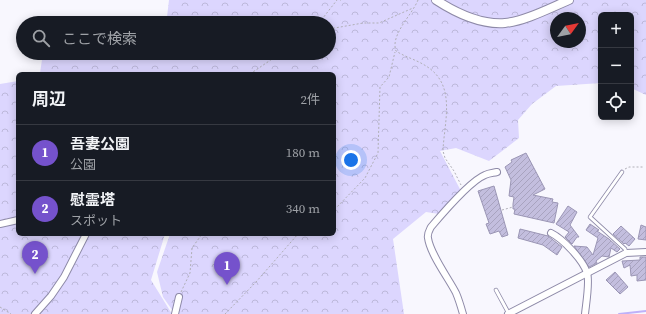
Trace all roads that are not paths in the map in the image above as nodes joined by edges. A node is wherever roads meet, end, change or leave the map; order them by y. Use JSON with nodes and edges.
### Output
{"nodes":[{"id":1,"x":436,"y":0,"type":"edge"},
{"id":2,"x":569,"y":0,"type":"edge"},
{"id":3,"x":497,"y":172,"type":"dead end"},
{"id":4,"x":622,"y":172,"type":"road end"},
{"id":5,"x":16,"y":220,"type":"edge"},
{"id":6,"x":0,"y":224,"type":"edge"},
{"id":7,"x":552,"y":233,"type":"dead end"},
{"id":8,"x":85,"y":236,"type":"edge"},
{"id":9,"x":646,"y":252,"type":"edge"},
{"id":10,"x":626,"y":253,"type":"junction"},
{"id":11,"x":587,"y":274,"type":"junction"},
{"id":12,"x":496,"y":290,"type":"dead end"},
{"id":13,"x":179,"y":297,"type":"road end"},
{"id":14,"x":34,"y":314,"type":"edge"},
{"id":15,"x":175,"y":314,"type":"edge"},
{"id":16,"x":463,"y":314,"type":"edge"},
{"id":17,"x":508,"y":314,"type":"edge"},
{"id":18,"x":585,"y":314,"type":"edge"}],
"edges":[{"from":1,"to":2,"type":"street"},
{"from":3,"to":16,"type":"street"},
{"from":4,"to":10,"type":"lane"},
{"from":5,"to":6,"type":"street"},
{"from":7,"to":11,"type":"street"},
{"from":8,"to":14,"type":"street"},
{"from":9,"to":10,"type":"street"},
{"from":10,"to":11,"type":"street"},
{"from":11,"to":17,"type":"street"},
{"from":11,"to":18,"type":"street"},
{"from":12,"to":17,"type":"lane"},
{"from":13,"to":15,"type":"street"}]}
